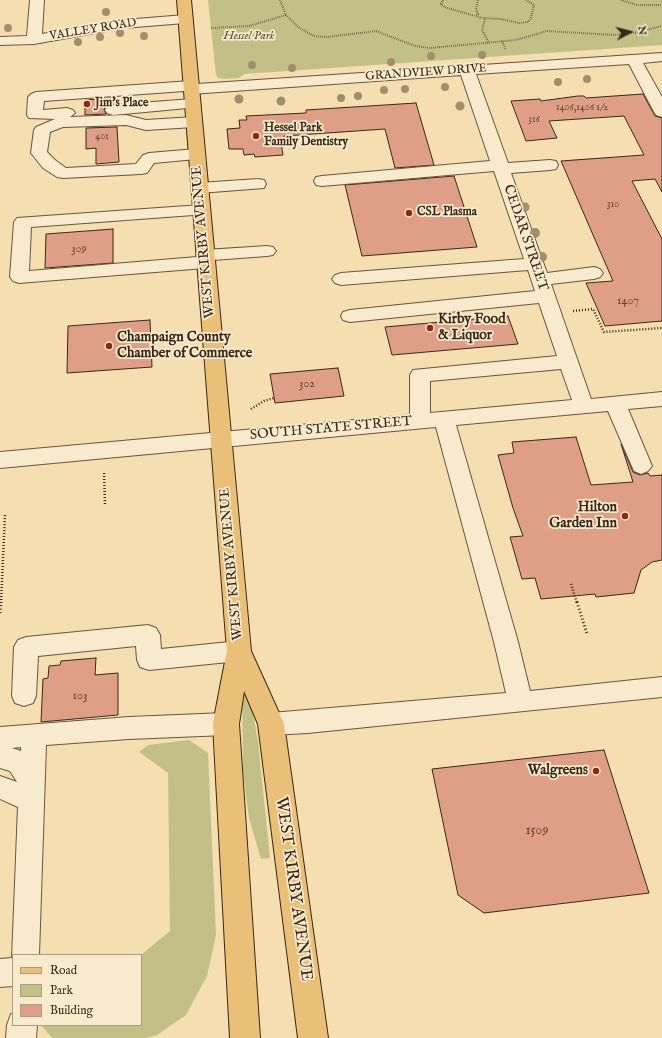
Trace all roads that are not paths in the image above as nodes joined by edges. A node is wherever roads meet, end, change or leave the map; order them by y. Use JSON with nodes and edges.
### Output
{"nodes":[{"id":1,"x":37,"y":0,"type":"edge"},
{"id":2,"x":184,"y":0,"type":"edge"},
{"id":3,"x":185,"y":19,"type":"junction"},
{"id":4,"x":34,"y":40,"type":"junction"},
{"id":5,"x":0,"y":42,"type":"edge"},
{"id":6,"x":662,"y":57,"type":"edge"},
{"id":7,"x":634,"y":59,"type":"junction"},
{"id":8,"x":467,"y":70,"type":"junction"},
{"id":9,"x":192,"y":100,"type":"junction"},
{"id":10,"x":662,"y":112,"type":"edge"},
{"id":11,"x":196,"y":154,"type":"junction"},
{"id":12,"x":550,"y":165,"type":"dead end"},
{"id":13,"x":501,"y":167,"type":"junction"},
{"id":14,"x":322,"y":181,"type":"dead end"},
{"id":15,"x":258,"y":184,"type":"dead end"},
{"id":16,"x":199,"y":188,"type":"junction"},
{"id":17,"x":201,"y":210,"type":"junction"},
{"id":18,"x":267,"y":251,"type":"dead end"},
{"id":19,"x":205,"y":259,"type":"junction"},
{"id":20,"x":594,"y":273,"type":"dead end"},
{"id":21,"x":342,"y":279,"type":"dead end"},
{"id":22,"x":540,"y":280,"type":"junction"},
{"id":23,"x":350,"y":316,"type":"dead end"},
{"id":24,"x":568,"y":362,"type":"junction"},
{"id":25,"x":662,"y":399,"type":"edge"},
{"id":26,"x":615,"y":403,"type":"junction"},
{"id":27,"x":584,"y":406,"type":"junction"},
{"id":28,"x":444,"y":419,"type":"junction"},
{"id":29,"x":420,"y":421,"type":"junction"},
{"id":30,"x":221,"y":439,"type":"junction"},
{"id":31,"x":0,"y":460,"type":"edge"},
{"id":32,"x":641,"y":466,"type":"dead end"},
{"id":33,"x":239,"y":650,"type":"junction"},
{"id":34,"x":662,"y":687,"type":"edge"},
{"id":35,"x":24,"y":696,"type":"dead end"},
{"id":36,"x":520,"y":702,"type":"junction"},
{"id":37,"x":226,"y":724,"type":"junction"},
{"id":38,"x":271,"y":724,"type":"junction"},
{"id":39,"x":34,"y":735,"type":"junction"},
{"id":40,"x":0,"y":738,"type":"edge"},
{"id":41,"x":0,"y":757,"type":"edge"},
{"id":42,"x":0,"y":787,"type":"edge"},
{"id":43,"x":31,"y":794,"type":"junction"},
{"id":44,"x":25,"y":954,"type":"edge"},
{"id":45,"x":12,"y":972,"type":"edge"},
{"id":46,"x":0,"y":973,"type":"edge"},
{"id":47,"x":22,"y":1026,"type":"edge"},
{"id":48,"x":22,"y":1038,"type":"edge"},
{"id":49,"x":245,"y":1038,"type":"edge"},
{"id":50,"x":313,"y":1038,"type":"edge"}],
"edges":[{"from":1,"to":4,"type":"street"},
{"from":2,"to":3,"type":"main road","name":"WEST KIRBY AVENUE"},
{"from":3,"to":4,"type":"street","name":"VALLEY ROAD"},
{"from":3,"to":9,"type":"main road","name":"WEST KIRBY AVENUE"},
{"from":4,"to":5,"type":"street","name":"VALLEY ROAD"},
{"from":6,"to":7,"type":"street","name":"GRANDVIEW DRIVE"},
{"from":7,"to":8,"type":"street","name":"GRANDVIEW DRIVE"},
{"from":7,"to":10,"type":"street"},
{"from":8,"to":9,"type":"street","name":"GRANDVIEW DRIVE"},
{"from":8,"to":13,"type":"street","name":"CEDAR STREET"},
{"from":9,"to":9,"type":"street"},
{"from":9,"to":11,"type":"main road","name":"WEST KIRBY AVENUE"},
{"from":9,"to":11,"type":"street"},
{"from":11,"to":16,"type":"main road","name":"WEST KIRBY AVENUE"},
{"from":12,"to":13,"type":"street"},
{"from":13,"to":14,"type":"street"},
{"from":13,"to":22,"type":"street","name":"CEDAR STREET"},
{"from":15,"to":16,"type":"street"},
{"from":16,"to":17,"type":"main road","name":"WEST KIRBY AVENUE"},
{"from":17,"to":19,"type":"main road","name":"WEST KIRBY AVENUE"},
{"from":17,"to":19,"type":"street"},
{"from":18,"to":19,"type":"street"},
{"from":19,"to":30,"type":"main road","name":"WEST KIRBY AVENUE"},
{"from":20,"to":22,"type":"street"},
{"from":21,"to":22,"type":"street"},
{"from":22,"to":23,"type":"street"},
{"from":22,"to":24,"type":"street","name":"CEDAR STREET"},
{"from":24,"to":27,"type":"street","name":"CEDAR STREET"},
{"from":24,"to":29,"type":"street"},
{"from":25,"to":26,"type":"street","name":"SOUTH STATE STREET"},
{"from":26,"to":27,"type":"street","name":"SOUTH STATE STREET"},
{"from":26,"to":32,"type":"street"},
{"from":27,"to":28,"type":"street","name":"SOUTH STATE STREET"},
{"from":28,"to":29,"type":"street","name":"SOUTH STATE STREET"},
{"from":28,"to":36,"type":"street"},
{"from":29,"to":30,"type":"street","name":"SOUTH STATE STREET"},
{"from":30,"to":31,"type":"street","name":"SOUTH STATE STREET"},
{"from":30,"to":33,"type":"main road","name":"WEST KIRBY AVENUE"},
{"from":33,"to":35,"type":"street"},
{"from":33,"to":37,"type":"main road","name":"WEST KIRBY AVENUE"},
{"from":33,"to":38,"type":"main road","name":"WEST KIRBY AVENUE"},
{"from":34,"to":36,"type":"street"},
{"from":36,"to":38,"type":"street"},
{"from":37,"to":39,"type":"street"},
{"from":37,"to":49,"type":"main road","name":"WEST KIRBY AVENUE"},
{"from":38,"to":50,"type":"main road","name":"WEST KIRBY AVENUE"},
{"from":39,"to":40,"type":"street"},
{"from":39,"to":43,"type":"street"},
{"from":41,"to":43,"type":"street"},
{"from":42,"to":43,"type":"street"},
{"from":43,"to":44,"type":"street"},
{"from":45,"to":46,"type":"street"},
{"from":47,"to":48,"type":"street"}]}
